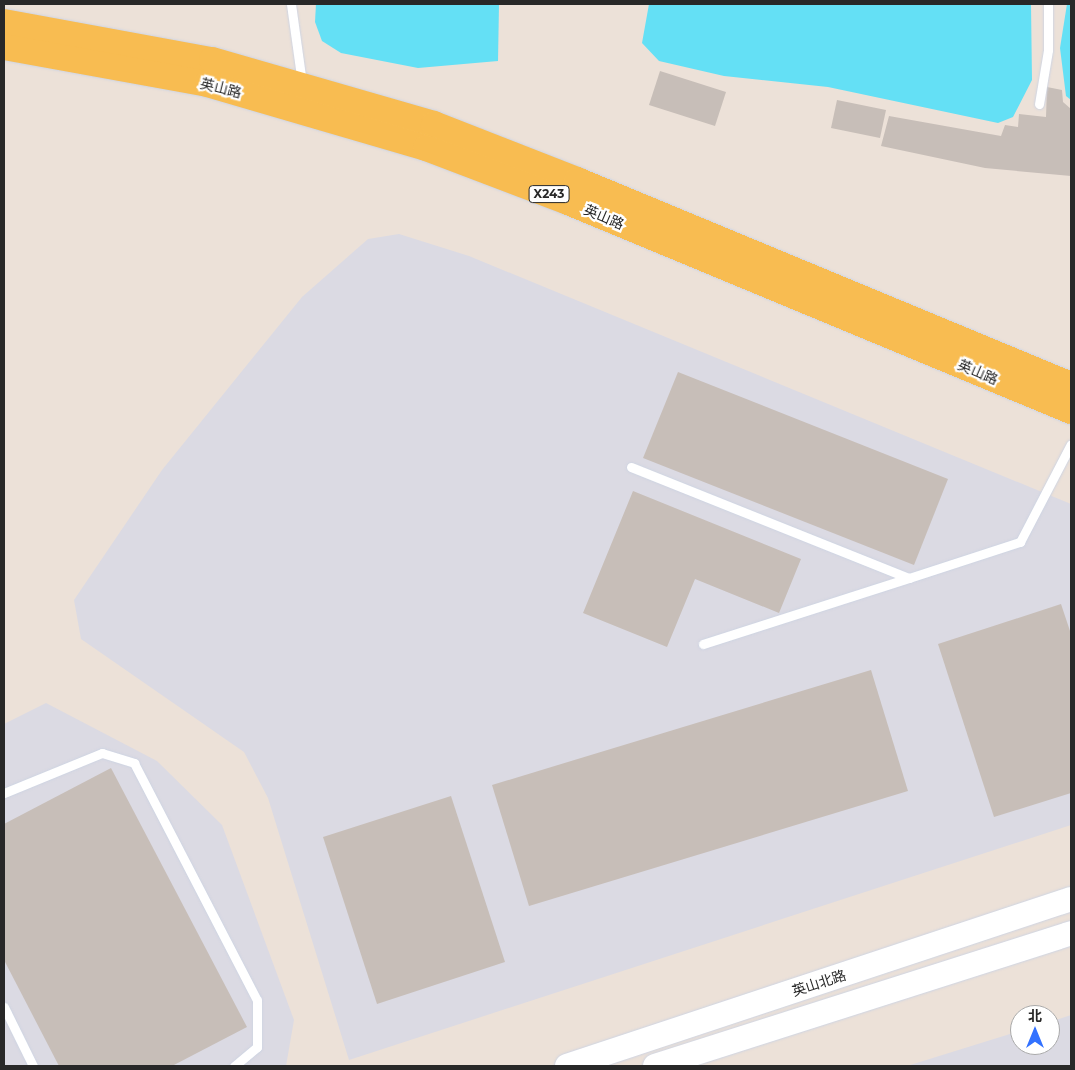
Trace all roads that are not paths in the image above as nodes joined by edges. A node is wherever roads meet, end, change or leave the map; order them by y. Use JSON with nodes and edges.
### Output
{"nodes":[{"id":1,"x":291,"y":4,"type":"edge"},
{"id":2,"x":1048,"y":4,"type":"edge"},
{"id":3,"x":4,"y":22,"type":"edge"},
{"id":4,"x":4,"y":47,"type":"edge"},
{"id":5,"x":302,"y":84,"type":"junction"},
{"id":6,"x":1039,"y":104,"type":"dead end"},
{"id":7,"x":1071,"y":384,"type":"edge"},
{"id":8,"x":1071,"y":411,"type":"edge"},
{"id":9,"x":1071,"y":444,"type":"edge"},
{"id":10,"x":631,"y":467,"type":"dead end"},
{"id":11,"x":909,"y":578,"type":"junction"},
{"id":12,"x":704,"y":644,"type":"dead end"},
{"id":13,"x":4,"y":793,"type":"edge"},
{"id":14,"x":1071,"y":899,"type":"edge"},
{"id":15,"x":1071,"y":933,"type":"edge"},
{"id":16,"x":4,"y":1007,"type":"edge"},
{"id":17,"x":33,"y":1066,"type":"edge"},
{"id":18,"x":234,"y":1066,"type":"edge"},
{"id":19,"x":567,"y":1066,"type":"edge"},
{"id":20,"x":655,"y":1066,"type":"edge"}],
"edges":[{"from":1,"to":5,"type":"lane"},
{"from":2,"to":6,"type":"lane"},
{"from":3,"to":5,"type":"main road","name":"英山路","number":"X243"},
{"from":4,"to":8,"type":"main road","name":"英山路","number":"X243"},
{"from":5,"to":7,"type":"main road","name":"英山路","number":"X243"},
{"from":9,"to":11,"type":"lane"},
{"from":10,"to":11,"type":"lane"},
{"from":11,"to":12,"type":"lane"},
{"from":13,"to":18,"type":"lane"},
{"from":14,"to":19,"type":"main road","name":"英山北路"},
{"from":15,"to":20,"type":"main road","name":"英山北路"},
{"from":16,"to":17,"type":"lane"}]}
